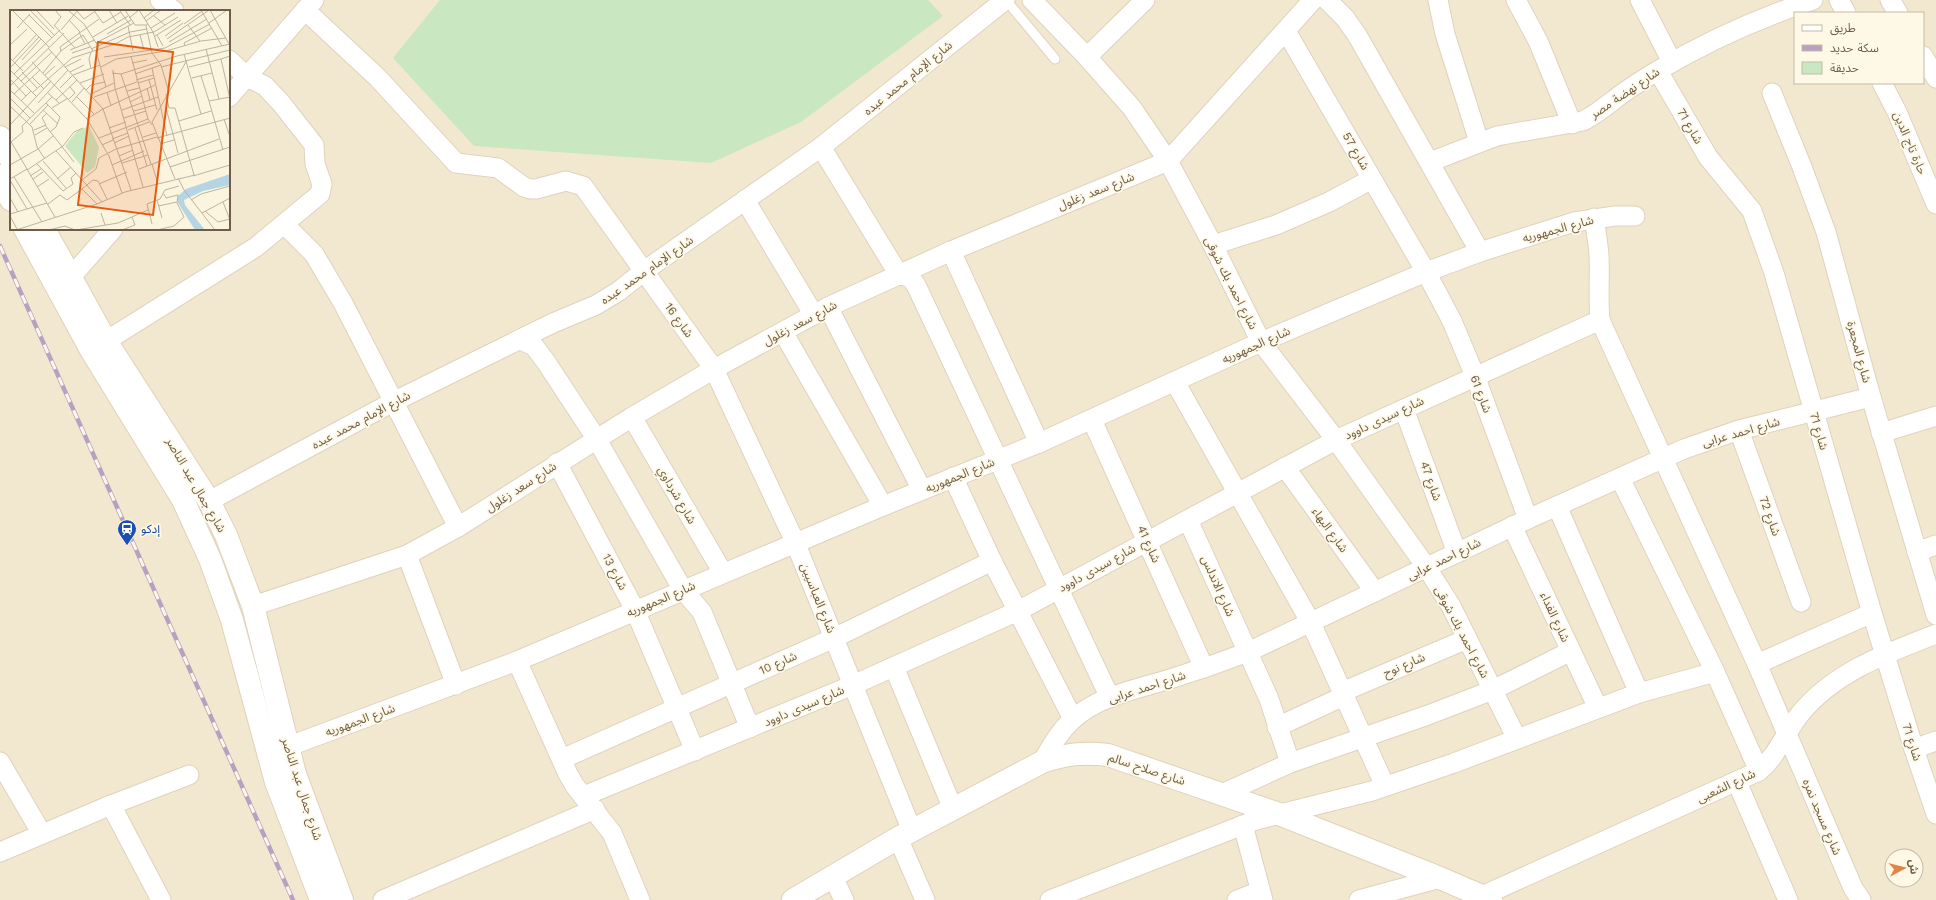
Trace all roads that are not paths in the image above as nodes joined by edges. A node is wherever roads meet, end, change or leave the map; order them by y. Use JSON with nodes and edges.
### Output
{"nodes":[{"id":1,"x":160,"y":0,"type":"edge"},
{"id":2,"x":1005,"y":0,"type":"edge"},
{"id":3,"x":1032,"y":0,"type":"edge"},
{"id":4,"x":1145,"y":0,"type":"edge"},
{"id":5,"x":1313,"y":0,"type":"edge"},
{"id":6,"x":1327,"y":0,"type":"edge"},
{"id":7,"x":1438,"y":0,"type":"edge"},
{"id":8,"x":1516,"y":0,"type":"edge"},
{"id":9,"x":1640,"y":0,"type":"edge"},
{"id":10,"x":1813,"y":0,"type":"edge"},
{"id":11,"x":1839,"y":0,"type":"edge"},
{"id":12,"x":309,"y":5,"type":"edge"},
{"id":13,"x":173,"y":10,"type":"edge"},
{"id":14,"x":1845,"y":12,"type":"edge"},
{"id":15,"x":1286,"y":31,"type":"junction"},
{"id":16,"x":1087,"y":57,"type":"junction"},
{"id":17,"x":1924,"y":58,"type":"edge"},
{"id":18,"x":1055,"y":59,"type":"dead end"},
{"id":19,"x":230,"y":61,"type":"edge"},
{"id":20,"x":1665,"y":66,"type":"junction"},
{"id":21,"x":247,"y":77,"type":"junction"},
{"id":22,"x":1936,"y":78,"type":"edge"},
{"id":23,"x":1883,"y":84,"type":"edge"},
{"id":24,"x":1772,"y":93,"type":"dead end"},
{"id":25,"x":230,"y":96,"type":"edge"},
{"id":26,"x":1572,"y":124,"type":"junction"},
{"id":27,"x":0,"y":137,"type":"edge"},
{"id":28,"x":1479,"y":142,"type":"junction"},
{"id":29,"x":821,"y":147,"type":"junction"},
{"id":30,"x":10,"y":158,"type":"edge"},
{"id":31,"x":1168,"y":161,"type":"junction"},
{"id":32,"x":1430,"y":162,"type":"junction"},
{"id":33,"x":0,"y":176,"type":"edge"},
{"id":34,"x":1372,"y":179,"type":"junction"},
{"id":35,"x":10,"y":198,"type":"edge"},
{"id":36,"x":746,"y":200,"type":"junction"},
{"id":37,"x":1936,"y":204,"type":"edge"},
{"id":38,"x":1635,"y":216,"type":"dead end"},
{"id":39,"x":1594,"y":218,"type":"junction"},
{"id":40,"x":284,"y":224,"type":"junction"},
{"id":41,"x":26,"y":230,"type":"edge"},
{"id":42,"x":45,"y":230,"type":"edge"},
{"id":43,"x":112,"y":230,"type":"edge"},
{"id":44,"x":1213,"y":245,"type":"junction"},
{"id":45,"x":951,"y":251,"type":"junction"},
{"id":46,"x":1480,"y":252,"type":"junction"},
{"id":47,"x":644,"y":271,"type":"junction"},
{"id":48,"x":1426,"y":272,"type":"junction"},
{"id":49,"x":899,"y":275,"type":"junction"},
{"id":50,"x":70,"y":278,"type":"junction"},
{"id":51,"x":821,"y":311,"type":"junction"},
{"id":52,"x":1600,"y":320,"type":"junction"},
{"id":53,"x":783,"y":332,"type":"junction"},
{"id":54,"x":521,"y":340,"type":"junction"},
{"id":55,"x":106,"y":341,"type":"junction"},
{"id":56,"x":1261,"y":342,"type":"junction"},
{"id":57,"x":714,"y":369,"type":"junction"},
{"id":58,"x":1475,"y":376,"type":"junction"},
{"id":59,"x":1175,"y":382,"type":"junction"},
{"id":60,"x":1871,"y":397,"type":"junction"},
{"id":61,"x":393,"y":402,"type":"junction"},
{"id":62,"x":1404,"y":409,"type":"junction"},
{"id":63,"x":1813,"y":412,"type":"junction"},
{"id":64,"x":1936,"y":416,"type":"edge"},
{"id":65,"x":632,"y":417,"type":"junction"},
{"id":66,"x":1092,"y":420,"type":"junction"},
{"id":67,"x":1739,"y":430,"type":"junction"},
{"id":68,"x":1881,"y":432,"type":"junction"},
{"id":69,"x":596,"y":438,"type":"junction"},
{"id":70,"x":1336,"y":440,"type":"junction"},
{"id":71,"x":1039,"y":443,"type":"junction"},
{"id":72,"x":1663,"y":458,"type":"junction"},
{"id":73,"x":999,"y":459,"type":"junction"},
{"id":74,"x":557,"y":463,"type":"junction"},
{"id":75,"x":1285,"y":467,"type":"junction"},
{"id":76,"x":953,"y":477,"type":"junction"},
{"id":77,"x":1620,"y":478,"type":"junction"},
{"id":78,"x":922,"y":490,"type":"junction"},
{"id":79,"x":1238,"y":492,"type":"junction"},
{"id":80,"x":209,"y":501,"type":"junction"},
{"id":81,"x":883,"y":506,"type":"junction"},
{"id":82,"x":1557,"y":506,"type":"junction"},
{"id":83,"x":1188,"y":520,"type":"junction"},
{"id":84,"x":1520,"y":523,"type":"junction"},
{"id":85,"x":458,"y":527,"type":"junction"},
{"id":86,"x":1148,"y":541,"type":"junction"},
{"id":87,"x":795,"y":542,"type":"junction"},
{"id":88,"x":1936,"y":545,"type":"edge"},
{"id":89,"x":1917,"y":552,"type":"junction"},
{"id":90,"x":1457,"y":553,"type":"junction"},
{"id":91,"x":407,"y":555,"type":"junction"},
{"id":92,"x":992,"y":561,"type":"junction"},
{"id":93,"x":1427,"y":568,"type":"junction"},
{"id":94,"x":722,"y":573,"type":"junction"},
{"id":95,"x":1059,"y":589,"type":"junction"},
{"id":96,"x":683,"y":590,"type":"junction"},
{"id":97,"x":1375,"y":592,"type":"junction"},
{"id":98,"x":1801,"y":602,"type":"dead end"},
{"id":99,"x":253,"y":606,"type":"junction"},
{"id":100,"x":635,"y":610,"type":"junction"},
{"id":101,"x":1018,"y":611,"type":"junction"},
{"id":102,"x":1872,"y":613,"type":"junction"},
{"id":103,"x":1936,"y":615,"type":"edge"},
{"id":104,"x":1311,"y":623,"type":"junction"},
{"id":105,"x":1936,"y":634,"type":"edge"},
{"id":106,"x":834,"y":638,"type":"junction"},
{"id":107,"x":1467,"y":639,"type":"junction"},
{"id":108,"x":1571,"y":651,"type":"junction"},
{"id":109,"x":1248,"y":652,"type":"junction"},
{"id":110,"x":1885,"y":654,"type":"junction"},
{"id":111,"x":517,"y":661,"type":"junction"},
{"id":112,"x":1757,"y":664,"type":"junction"},
{"id":113,"x":894,"y":667,"type":"junction"},
{"id":114,"x":1204,"y":668,"type":"junction"},
{"id":115,"x":1715,"y":672,"type":"junction"},
{"id":116,"x":731,"y":683,"type":"junction"},
{"id":117,"x":456,"y":685,"type":"junction"},
{"id":118,"x":853,"y":685,"type":"junction"},
{"id":119,"x":1493,"y":690,"type":"junction"},
{"id":120,"x":1639,"y":693,"type":"junction"},
{"id":121,"x":1343,"y":694,"type":"junction"},
{"id":122,"x":1110,"y":698,"type":"junction"},
{"id":123,"x":677,"y":707,"type":"junction"},
{"id":124,"x":1598,"y":708,"type":"junction"},
{"id":125,"x":1072,"y":719,"type":"junction"},
{"id":126,"x":1277,"y":727,"type":"junction"},
{"id":127,"x":750,"y":728,"type":"junction"},
{"id":128,"x":1786,"y":733,"type":"junction"},
{"id":129,"x":1362,"y":738,"type":"junction"},
{"id":130,"x":1517,"y":739,"type":"junction"},
{"id":131,"x":1936,"y":741,"type":"edge"},
{"id":132,"x":287,"y":747,"type":"junction"},
{"id":133,"x":1914,"y":749,"type":"junction"},
{"id":134,"x":695,"y":750,"type":"junction"},
{"id":135,"x":562,"y":759,"type":"junction"},
{"id":136,"x":0,"y":762,"type":"edge"},
{"id":137,"x":1042,"y":762,"type":"junction"},
{"id":138,"x":1290,"y":763,"type":"junction"},
{"id":139,"x":1759,"y":771,"type":"junction"},
{"id":140,"x":189,"y":775,"type":"dead end"},
{"id":141,"x":1737,"y":782,"type":"junction"},
{"id":142,"x":1385,"y":786,"type":"junction"},
{"id":143,"x":1222,"y":794,"type":"junction"},
{"id":144,"x":589,"y":803,"type":"junction"},
{"id":145,"x":111,"y":806,"type":"junction"},
{"id":146,"x":953,"y":809,"type":"junction"},
{"id":147,"x":1279,"y":814,"type":"junction"},
{"id":148,"x":1936,"y":814,"type":"edge"},
{"id":149,"x":1243,"y":825,"type":"junction"},
{"id":150,"x":42,"y":834,"type":"junction"},
{"id":151,"x":905,"y":834,"type":"junction"},
{"id":152,"x":0,"y":852,"type":"edge"},
{"id":153,"x":833,"y":877,"type":"junction"},
{"id":154,"x":1440,"y":878,"type":"junction"},
{"id":155,"x":1262,"y":896,"type":"edge"},
{"id":156,"x":1487,"y":898,"type":"edge"},
{"id":157,"x":161,"y":900,"type":"edge"},
{"id":158,"x":321,"y":900,"type":"edge"},
{"id":159,"x":342,"y":900,"type":"edge"},
{"id":160,"x":383,"y":900,"type":"edge"},
{"id":161,"x":640,"y":900,"type":"edge"},
{"id":162,"x":794,"y":900,"type":"edge"},
{"id":163,"x":844,"y":900,"type":"edge"},
{"id":164,"x":926,"y":900,"type":"edge"},
{"id":165,"x":1050,"y":900,"type":"edge"},
{"id":166,"x":1237,"y":900,"type":"edge"},
{"id":167,"x":1359,"y":900,"type":"edge"},
{"id":168,"x":1788,"y":900,"type":"edge"},
{"id":169,"x":1861,"y":900,"type":"edge"}],
"edges":[{"from":1,"to":13,"type":"street"},
{"from":2,"to":18,"type":"lane"},
{"from":2,"to":29,"type":"street","name":"شارع الإمام محمد عبده"},
{"from":3,"to":16,"type":"street","name":"شارع احمد بك شوقى"},
{"from":4,"to":16,"type":"street"},
{"from":5,"to":15,"type":"street","name":"شارع سعد زغلول"},
{"from":6,"to":32,"type":"street"},
{"from":7,"to":28,"type":"street"},
{"from":8,"to":26,"type":"street"},
{"from":9,"to":20,"type":"street","name":"شارع 71"},
{"from":10,"to":20,"type":"street","name":"شارع نهضة مصر"},
{"from":11,"to":14,"type":"street"},
{"from":12,"to":21,"type":"street"},
{"from":12,"to":47,"type":"street","name":"شارع 16"},
{"from":15,"to":31,"type":"street","name":"شارع سعد زغلول"},
{"from":15,"to":34,"type":"street","name":"شارع 57"},
{"from":16,"to":31,"type":"street","name":"شارع احمد بك شوقى"},
{"from":17,"to":22,"type":"street"},
{"from":19,"to":21,"type":"street"},
{"from":20,"to":26,"type":"street","name":"شارع نهضة مصر"},
{"from":20,"to":63,"type":"street","name":"شارع 71"},
{"from":21,"to":25,"type":"street"},
{"from":21,"to":40,"type":"street"},
{"from":23,"to":37,"type":"street","name":"حارة تاج الدين"},
{"from":24,"to":60,"type":"street","name":"شارع المجعرة"},
{"from":26,"to":28,"type":"street","name":"شارع نهضة مصر"},
{"from":27,"to":30,"type":"main road"},
{"from":28,"to":32,"type":"street","name":"شارع نهضة مصر"},
{"from":29,"to":36,"type":"street","name":"شارع الإمام محمد عبده"},
{"from":29,"to":49,"type":"street"},
{"from":31,"to":44,"type":"street","name":"شارع احمد بك شوقى"},
{"from":31,"to":45,"type":"street","name":"شارع سعد زغلول"},
{"from":32,"to":46,"type":"street"},
{"from":33,"to":35,"type":"main road"},
{"from":34,"to":44,"type":"street"},
{"from":34,"to":48,"type":"street","name":"شارع 57"},
{"from":36,"to":47,"type":"street","name":"شارع الإمام محمد عبده"},
{"from":36,"to":51,"type":"street"},
{"from":38,"to":39,"type":"street","name":"شارع الجمهوريه"},
{"from":39,"to":46,"type":"street","name":"شارع الجمهوريه"},
{"from":39,"to":52,"type":"street","name":"شارع مسجد نمره"},
{"from":40,"to":55,"type":"street"},
{"from":40,"to":61,"type":"street"},
{"from":41,"to":158,"type":"main road","name":"شارع جمال عبد الناصر"},
{"from":42,"to":50,"type":"main road","name":"شارع جمال عبد الناصر"},
{"from":43,"to":50,"type":"street"},
{"from":44,"to":56,"type":"street","name":"شارع احمد بك شوقى"},
{"from":45,"to":49,"type":"street","name":"شارع سعد زغلول"},
{"from":45,"to":71,"type":"street"},
{"from":46,"to":48,"type":"street","name":"شارع الجمهوريه"},
{"from":47,"to":54,"type":"street","name":"شارع الإمام محمد عبده"},
{"from":47,"to":57,"type":"street","name":"شارع 16"},
{"from":48,"to":56,"type":"street","name":"شارع الجمهوريه"},
{"from":48,"to":58,"type":"street","name":"شارع 61"},
{"from":49,"to":51,"type":"street","name":"شارع سعد زغلول"},
{"from":49,"to":73,"type":"street"},
{"from":50,"to":55,"type":"main road","name":"شارع جمال عبد الناصر"},
{"from":51,"to":53,"type":"street","name":"شارع سعد زغلول"},
{"from":51,"to":78,"type":"street"},
{"from":52,"to":58,"type":"street","name":"شارع سيدى داوود"},
{"from":52,"to":72,"type":"street","name":"شارع مسجد نمره"},
{"from":53,"to":57,"type":"street","name":"شارع سعد زغلول"},
{"from":53,"to":81,"type":"street"},
{"from":54,"to":61,"type":"street","name":"شارع الإمام محمد عبده"},
{"from":54,"to":69,"type":"street"},
{"from":55,"to":80,"type":"main road","name":"شارع جمال عبد الناصر"},
{"from":56,"to":59,"type":"street","name":"شارع الجمهوريه"},
{"from":56,"to":70,"type":"street","name":"شارع احمد بك شوقى"},
{"from":57,"to":65,"type":"street","name":"شارع سعد زغلول"},
{"from":57,"to":87,"type":"street","name":"شارع العباسيين"},
{"from":58,"to":62,"type":"street","name":"شارع سيدى داوود"},
{"from":58,"to":84,"type":"street","name":"شارع 61"},
{"from":59,"to":66,"type":"street","name":"شارع الجمهوريه"},
{"from":59,"to":79,"type":"street"},
{"from":60,"to":63,"type":"street","name":"شارع احمد عرابى"},
{"from":60,"to":68,"type":"street","name":"شارع المجعرة"},
{"from":61,"to":80,"type":"street","name":"شارع الإمام محمد عبده"},
{"from":61,"to":85,"type":"street"},
{"from":62,"to":70,"type":"street","name":"شارع سيدى داوود"},
{"from":62,"to":90,"type":"street","name":"شارع 47"},
{"from":63,"to":67,"type":"street","name":"شارع احمد عرابى"},
{"from":63,"to":102,"type":"street","name":"شارع 71"},
{"from":64,"to":68,"type":"street"},
{"from":65,"to":69,"type":"street","name":"شارع سعد زغلول"},
{"from":65,"to":94,"type":"street","name":"شارع شرداوي"},
{"from":66,"to":71,"type":"street","name":"شارع الجمهوريه"},
{"from":66,"to":86,"type":"street","name":"شارع 41"},
{"from":67,"to":72,"type":"street","name":"شارع احمد عرابى"},
{"from":67,"to":98,"type":"street","name":"شارع 72"},
{"from":68,"to":89,"type":"street","name":"شارع المجعرة"},
{"from":69,"to":74,"type":"street","name":"شارع سعد زغلول"},
{"from":69,"to":96,"type":"street"},
{"from":70,"to":75,"type":"street","name":"شارع سيدى داوود"},
{"from":70,"to":93,"type":"street","name":"شارع احمد بك شوقى"},
{"from":71,"to":73,"type":"street","name":"شارع الجمهوريه"},
{"from":72,"to":77,"type":"street","name":"شارع احمد عرابى"},
{"from":72,"to":112,"type":"street","name":"شارع مسجد نمره"},
{"from":73,"to":76,"type":"street","name":"شارع الجمهوريه"},
{"from":73,"to":95,"type":"street"},
{"from":74,"to":85,"type":"street","name":"شارع سعد زغلول"},
{"from":74,"to":100,"type":"street","name":"شارع 13"},
{"from":75,"to":79,"type":"street","name":"شارع سيدى داوود"},
{"from":75,"to":97,"type":"street","name":"شارع البهاء"},
{"from":76,"to":78,"type":"street","name":"شارع الجمهوريه"},
{"from":76,"to":92,"type":"street"},
{"from":77,"to":82,"type":"street","name":"شارع احمد عرابى"},
{"from":77,"to":115,"type":"street"},
{"from":78,"to":81,"type":"street","name":"شارع الجمهوريه"},
{"from":79,"to":83,"type":"street","name":"شارع سيدى داوود"},
{"from":79,"to":104,"type":"street"},
{"from":80,"to":99,"type":"main road","name":"شارع جمال عبد الناصر"},
{"from":81,"to":87,"type":"street","name":"شارع الجمهوريه"},
{"from":82,"to":84,"type":"street","name":"شارع احمد عرابى"},
{"from":82,"to":120,"type":"street"},
{"from":83,"to":86,"type":"street","name":"شارع سيدى داوود"},
{"from":83,"to":109,"type":"street","name":"شارع الاندلس"},
{"from":84,"to":90,"type":"street","name":"شارع احمد عرابى"},
{"from":84,"to":108,"type":"street","name":"شارع الفداء"},
{"from":85,"to":91,"type":"street","name":"شارع سعد زغلول"},
{"from":86,"to":95,"type":"street","name":"شارع سيدى داوود"},
{"from":86,"to":114,"type":"street","name":"شارع 41"},
{"from":87,"to":94,"type":"street","name":"شارع الجمهوريه"},
{"from":87,"to":106,"type":"street","name":"شارع العباسيين"},
{"from":88,"to":89,"type":"street"},
{"from":89,"to":103,"type":"street","name":"شارع المجعرة"},
{"from":90,"to":93,"type":"street","name":"شارع احمد عرابى"},
{"from":91,"to":99,"type":"street","name":"شارع سعد زغلول"},
{"from":91,"to":117,"type":"street"},
{"from":92,"to":101,"type":"street"},
{"from":92,"to":106,"type":"street","name":"شارع 10"},
{"from":93,"to":97,"type":"street","name":"شارع احمد عرابى"},
{"from":93,"to":107,"type":"street","name":"شارع احمد بك شوقى"},
{"from":94,"to":96,"type":"street","name":"شارع الجمهوريه"},
{"from":95,"to":101,"type":"street","name":"شارع سيدى داوود"},
{"from":95,"to":122,"type":"street"},
{"from":96,"to":100,"type":"street","name":"شارع الجمهوريه"},
{"from":96,"to":116,"type":"street"},
{"from":97,"to":104,"type":"street","name":"شارع احمد عرابى"},
{"from":99,"to":132,"type":"main road","name":"شارع جمال عبد الناصر"},
{"from":100,"to":111,"type":"street","name":"شارع الجمهوريه"},
{"from":100,"to":123,"type":"street","name":"شارع 13"},
{"from":101,"to":113,"type":"street","name":"شارع سيدى داوود"},
{"from":101,"to":125,"type":"street"},
{"from":102,"to":110,"type":"street","name":"شارع 71"},
{"from":102,"to":112,"type":"street"},
{"from":104,"to":109,"type":"street","name":"شارع احمد عرابى"},
{"from":104,"to":121,"type":"street"},
{"from":105,"to":110,"type":"street","name":"شارع الشعبى"},
{"from":106,"to":116,"type":"street","name":"شارع 10"},
{"from":106,"to":118,"type":"street","name":"شارع العباسيين"},
{"from":107,"to":119,"type":"street","name":"شارع احمد بك شوقى"},
{"from":107,"to":121,"type":"street","name":"شارع نوح"},
{"from":108,"to":119,"type":"street"},
{"from":108,"to":124,"type":"street","name":"شارع الفداء"},
{"from":109,"to":114,"type":"street","name":"شارع احمد عرابى"},
{"from":109,"to":126,"type":"street","name":"شارع الاندلس"},
{"from":110,"to":128,"type":"street","name":"شارع الشعبى"},
{"from":110,"to":133,"type":"street","name":"شارع 71"},
{"from":111,"to":117,"type":"street","name":"شارع الجمهوريه"},
{"from":111,"to":135,"type":"street"},
{"from":112,"to":128,"type":"street","name":"شارع مسجد نمره"},
{"from":113,"to":118,"type":"street","name":"شارع سيدى داوود"},
{"from":113,"to":146,"type":"street"},
{"from":114,"to":122,"type":"street","name":"شارع احمد عرابى"},
{"from":115,"to":120,"type":"street"},
{"from":115,"to":139,"type":"street"},
{"from":116,"to":123,"type":"street","name":"شارع 10"},
{"from":116,"to":127,"type":"street"},
{"from":117,"to":132,"type":"street","name":"شارع الجمهوريه"},
{"from":118,"to":127,"type":"street","name":"شارع سيدى داوود"},
{"from":118,"to":151,"type":"street","name":"شارع العباسيين"},
{"from":119,"to":129,"type":"street"},
{"from":119,"to":130,"type":"street","name":"شارع احمد بك شوقى"},
{"from":120,"to":124,"type":"street"},
{"from":121,"to":126,"type":"street","name":"شارع نوح"},
{"from":121,"to":129,"type":"street"},
{"from":122,"to":125,"type":"street","name":"شارع احمد عرابى"},
{"from":123,"to":134,"type":"street","name":"شارع 13"},
{"from":123,"to":135,"type":"street","name":"شارع 10"},
{"from":124,"to":130,"type":"street"},
{"from":125,"to":137,"type":"street","name":"شارع احمد عرابى"},
{"from":126,"to":138,"type":"street","name":"شارع الاندلس"},
{"from":127,"to":134,"type":"street","name":"شارع سيدى داوود"},
{"from":128,"to":139,"type":"street","name":"شارع الشعبى"},
{"from":128,"to":169,"type":"street","name":"شارع مسجد نمره"},
{"from":129,"to":138,"type":"street"},
{"from":129,"to":142,"type":"street"},
{"from":130,"to":142,"type":"street"},
{"from":131,"to":133,"type":"street"},
{"from":132,"to":159,"type":"main road","name":"شارع جمال عبد الناصر"},
{"from":133,"to":148,"type":"street","name":"شارع 71"},
{"from":134,"to":144,"type":"street","name":"شارع سيدى داوود"},
{"from":135,"to":144,"type":"street"},
{"from":136,"to":150,"type":"street"},
{"from":137,"to":143,"type":"main road","name":"شارع صلاح سالم"},
{"from":137,"to":146,"type":"main road","name":"شارع صلاح سالم"},
{"from":138,"to":143,"type":"street"},
{"from":139,"to":141,"type":"street","name":"شارع الشعبى"},
{"from":140,"to":145,"type":"street"},
{"from":141,"to":156,"type":"street","name":"شارع الشعبى"},
{"from":141,"to":168,"type":"street"},
{"from":142,"to":147,"type":"street"},
{"from":143,"to":147,"type":"main road","name":"شارع صلاح سالم"},
{"from":144,"to":160,"type":"street","name":"شارع سيدى داوود"},
{"from":144,"to":161,"type":"street"},
{"from":145,"to":150,"type":"street"},
{"from":145,"to":157,"type":"street"},
{"from":146,"to":151,"type":"main road","name":"شارع صلاح سالم"},
{"from":147,"to":149,"type":"street"},
{"from":147,"to":154,"type":"main road","name":"شارع صلاح سالم"},
{"from":149,"to":155,"type":"street"},
{"from":149,"to":165,"type":"street"},
{"from":150,"to":152,"type":"street"},
{"from":151,"to":153,"type":"main road","name":"شارع صلاح سالم"},
{"from":151,"to":164,"type":"street","name":"شارع العباسيين"},
{"from":153,"to":162,"type":"main road","name":"شارع صلاح سالم"},
{"from":153,"to":163,"type":"street"},
{"from":154,"to":156,"type":"main road","name":"شارع صلاح سالم"},
{"from":154,"to":167,"type":"street"},
{"from":155,"to":166,"type":"street"}]}
